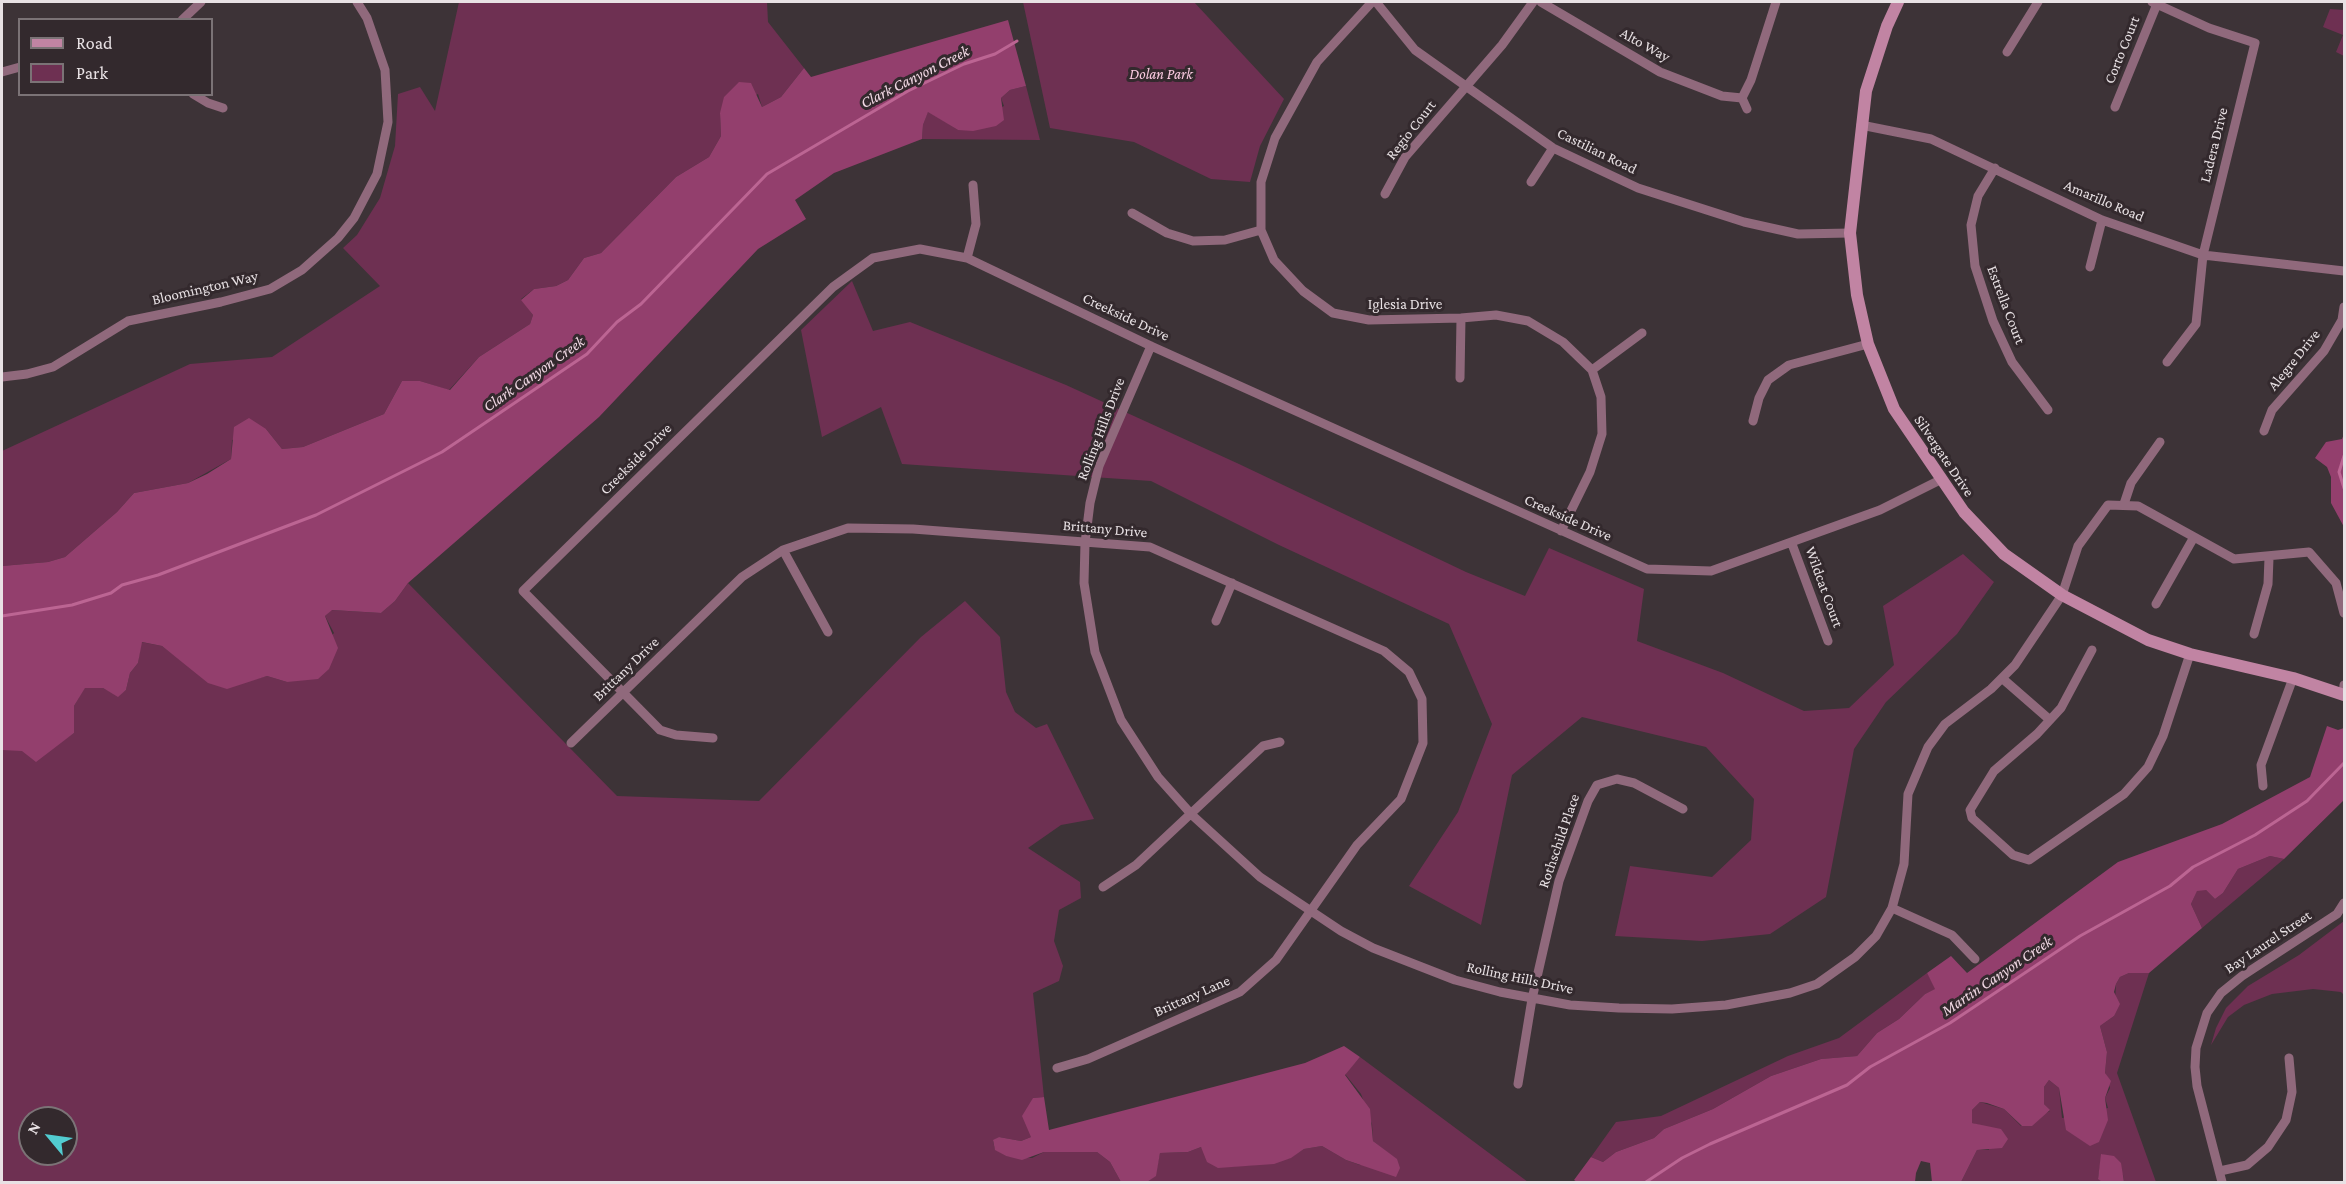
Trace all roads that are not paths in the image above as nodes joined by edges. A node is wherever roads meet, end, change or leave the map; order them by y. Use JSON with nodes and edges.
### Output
{"nodes":[{"id":1,"x":201,"y":2,"type":"edge"},
{"id":2,"x":357,"y":2,"type":"edge"},
{"id":3,"x":1374,"y":2,"type":"edge"},
{"id":4,"x":1533,"y":2,"type":"edge"},
{"id":5,"x":1541,"y":2,"type":"edge"},
{"id":6,"x":1776,"y":2,"type":"edge"},
{"id":7,"x":1898,"y":2,"type":"edge"},
{"id":8,"x":2038,"y":2,"type":"edge"},
{"id":9,"x":2154,"y":3,"type":"edge"},
{"id":10,"x":184,"y":18,"type":"edge"},
{"id":11,"x":2007,"y":52,"type":"dead end"},
{"id":12,"x":18,"y":68,"type":"edge"},
{"id":13,"x":2,"y":72,"type":"edge"},
{"id":14,"x":1465,"y":88,"type":"junction"},
{"id":15,"x":196,"y":96,"type":"edge"},
{"id":16,"x":1742,"y":98,"type":"junction"},
{"id":17,"x":2115,"y":107,"type":"dead end"},
{"id":18,"x":223,"y":108,"type":"dead end"},
{"id":19,"x":1747,"y":109,"type":"dead end"},
{"id":20,"x":1861,"y":126,"type":"junction"},
{"id":21,"x":1553,"y":148,"type":"junction"},
{"id":22,"x":1995,"y":168,"type":"junction"},
{"id":23,"x":1532,"y":182,"type":"dead end"},
{"id":24,"x":973,"y":185,"type":"dead end"},
{"id":25,"x":1385,"y":194,"type":"dead end"},
{"id":26,"x":1132,"y":213,"type":"dead end"},
{"id":27,"x":2102,"y":220,"type":"junction"},
{"id":28,"x":1261,"y":230,"type":"junction"},
{"id":29,"x":1850,"y":233,"type":"junction"},
{"id":30,"x":2203,"y":255,"type":"junction"},
{"id":31,"x":967,"y":258,"type":"junction"},
{"id":32,"x":2090,"y":267,"type":"dead end"},
{"id":33,"x":2344,"y":271,"type":"edge"},
{"id":34,"x":2344,"y":307,"type":"edge"},
{"id":35,"x":1461,"y":318,"type":"junction"},
{"id":36,"x":1642,"y":333,"type":"dead end"},
{"id":37,"x":1868,"y":344,"type":"junction"},
{"id":38,"x":1151,"y":346,"type":"junction"},
{"id":39,"x":2167,"y":362,"type":"dead end"},
{"id":40,"x":1592,"y":370,"type":"junction"},
{"id":41,"x":2,"y":377,"type":"edge"},
{"id":42,"x":1460,"y":378,"type":"dead end"},
{"id":43,"x":2048,"y":410,"type":"dead end"},
{"id":44,"x":1753,"y":420,"type":"dead end"},
{"id":45,"x":2264,"y":431,"type":"dead end"},
{"id":46,"x":2160,"y":441,"type":"dead end"},
{"id":47,"x":1942,"y":479,"type":"junction"},
{"id":48,"x":2124,"y":504,"type":"junction"},
{"id":49,"x":1561,"y":531,"type":"junction"},
{"id":50,"x":2194,"y":537,"type":"junction"},
{"id":51,"x":1085,"y":543,"type":"junction"},
{"id":52,"x":1792,"y":544,"type":"junction"},
{"id":53,"x":783,"y":550,"type":"junction"},
{"id":54,"x":2269,"y":558,"type":"junction"},
{"id":55,"x":1232,"y":583,"type":"junction"},
{"id":56,"x":2062,"y":595,"type":"junction"},
{"id":57,"x":2156,"y":604,"type":"dead end"},
{"id":58,"x":2344,"y":613,"type":"edge"},
{"id":59,"x":1216,"y":621,"type":"dead end"},
{"id":60,"x":828,"y":632,"type":"dead end"},
{"id":61,"x":2254,"y":634,"type":"dead end"},
{"id":62,"x":1828,"y":641,"type":"dead end"},
{"id":63,"x":2092,"y":650,"type":"dead end"},
{"id":64,"x":2190,"y":654,"type":"junction"},
{"id":65,"x":2293,"y":678,"type":"junction"},
{"id":66,"x":2003,"y":679,"type":"junction"},
{"id":67,"x":2344,"y":691,"type":"edge"},
{"id":68,"x":624,"y":693,"type":"junction"},
{"id":69,"x":2050,"y":720,"type":"junction"},
{"id":70,"x":713,"y":738,"type":"dead end"},
{"id":71,"x":1280,"y":742,"type":"dead end"},
{"id":72,"x":571,"y":743,"type":"dead end"},
{"id":73,"x":2263,"y":786,"type":"dead end"},
{"id":74,"x":1683,"y":809,"type":"dead end"},
{"id":75,"x":1192,"y":815,"type":"junction"},
{"id":76,"x":1103,"y":887,"type":"dead end"},
{"id":77,"x":2344,"y":903,"type":"edge"},
{"id":78,"x":1893,"y":908,"type":"junction"},
{"id":79,"x":1309,"y":911,"type":"junction"},
{"id":80,"x":1975,"y":959,"type":"dead end"},
{"id":81,"x":1532,"y":999,"type":"junction"},
{"id":82,"x":2289,"y":1058,"type":"dead end"},
{"id":83,"x":1057,"y":1068,"type":"dead end"},
{"id":84,"x":1518,"y":1084,"type":"dead end"},
{"id":85,"x":2220,"y":1171,"type":"junction"},
{"id":86,"x":2222,"y":1182,"type":"edge"}],
"edges":[{"from":1,"to":10,"type":"street"},
{"from":2,"to":41,"type":"street","name":"Bloomington Way"},
{"from":3,"to":14,"type":"street","name":"Castilian Road"},
{"from":3,"to":28,"type":"street","name":"Iglesia Drive"},
{"from":4,"to":14,"type":"street","name":"Regio Court"},
{"from":5,"to":16,"type":"street","name":"Alto Way"},
{"from":6,"to":16,"type":"street"},
{"from":7,"to":20,"type":"street","name":"Silvergate Drive"},
{"from":8,"to":11,"type":"street"},
{"from":9,"to":17,"type":"street","name":"Corto Court"},
{"from":9,"to":30,"type":"street","name":"Ladera Drive"},
{"from":12,"to":13,"type":"street"},
{"from":14,"to":21,"type":"street","name":"Castilian Road"},
{"from":14,"to":25,"type":"street","name":"Regio Court"},
{"from":15,"to":18,"type":"street"},
{"from":16,"to":19,"type":"street"},
{"from":20,"to":22,"type":"street","name":"Amarillo Road"},
{"from":20,"to":29,"type":"street","name":"Silvergate Drive"},
{"from":21,"to":23,"type":"street"},
{"from":21,"to":29,"type":"street","name":"Castilian Road"},
{"from":22,"to":27,"type":"street","name":"Amarillo Road"},
{"from":22,"to":43,"type":"street","name":"Estrella Court"},
{"from":24,"to":31,"type":"street"},
{"from":26,"to":28,"type":"street"},
{"from":27,"to":30,"type":"street","name":"Amarillo Road"},
{"from":27,"to":32,"type":"street"},
{"from":28,"to":35,"type":"street","name":"Iglesia Drive"},
{"from":29,"to":37,"type":"street","name":"Silvergate Drive"},
{"from":30,"to":33,"type":"street","name":"Amarillo Road"},
{"from":30,"to":39,"type":"street","name":"Ladera Drive"},
{"from":31,"to":38,"type":"street","name":"Creekside Drive"},
{"from":31,"to":68,"type":"street","name":"Creekside Drive"},
{"from":34,"to":45,"type":"street","name":"Alegre Drive"},
{"from":35,"to":40,"type":"street","name":"Iglesia Drive"},
{"from":35,"to":42,"type":"street"},
{"from":36,"to":40,"type":"street"},
{"from":37,"to":44,"type":"street"},
{"from":37,"to":47,"type":"street","name":"Silvergate Drive"},
{"from":38,"to":49,"type":"street","name":"Creekside Drive"},
{"from":38,"to":51,"type":"street","name":"Rolling Hills Drive"},
{"from":40,"to":49,"type":"street","name":"Iglesia Drive"},
{"from":46,"to":48,"type":"street"},
{"from":47,"to":52,"type":"street","name":"Creekside Drive"},
{"from":47,"to":56,"type":"street","name":"Silvergate Drive"},
{"from":48,"to":50,"type":"street"},
{"from":48,"to":56,"type":"street","name":"Rolling Hills Drive"},
{"from":49,"to":52,"type":"street","name":"Creekside Drive"},
{"from":50,"to":54,"type":"street"},
{"from":50,"to":57,"type":"street"},
{"from":51,"to":53,"type":"street","name":"Brittany Drive"},
{"from":51,"to":55,"type":"street","name":"Brittany Drive"},
{"from":51,"to":75,"type":"street","name":"Rolling Hills Drive"},
{"from":52,"to":62,"type":"street","name":"Wildcat Court"},
{"from":53,"to":60,"type":"street"},
{"from":53,"to":68,"type":"street","name":"Brittany Drive"},
{"from":54,"to":58,"type":"street"},
{"from":54,"to":61,"type":"street"},
{"from":55,"to":59,"type":"street"},
{"from":55,"to":79,"type":"street","name":"Brittany Drive"},
{"from":56,"to":64,"type":"street","name":"Silvergate Drive"},
{"from":56,"to":66,"type":"street","name":"Rolling Hills Drive"},
{"from":63,"to":69,"type":"street"},
{"from":64,"to":65,"type":"street","name":"Silvergate Drive"},
{"from":64,"to":69,"type":"street"},
{"from":65,"to":67,"type":"street","name":"Silvergate Drive"},
{"from":65,"to":73,"type":"street"},
{"from":66,"to":69,"type":"street"},
{"from":66,"to":78,"type":"street","name":"Rolling Hills Drive"},
{"from":68,"to":70,"type":"street"},
{"from":68,"to":72,"type":"street","name":"Brittany Drive"},
{"from":71,"to":75,"type":"street"},
{"from":74,"to":81,"type":"street","name":"Rothschild Place"},
{"from":75,"to":76,"type":"street"},
{"from":75,"to":79,"type":"street","name":"Rolling Hills Drive"},
{"from":77,"to":85,"type":"street","name":"Bay Laurel Street"},
{"from":78,"to":80,"type":"street"},
{"from":78,"to":81,"type":"street","name":"Rolling Hills Drive"},
{"from":79,"to":81,"type":"street","name":"Rolling Hills Drive"},
{"from":79,"to":83,"type":"street","name":"Brittany Lane"},
{"from":81,"to":84,"type":"street"},
{"from":82,"to":85,"type":"street"},
{"from":85,"to":86,"type":"street","name":"Bay Laurel Street"}]}
